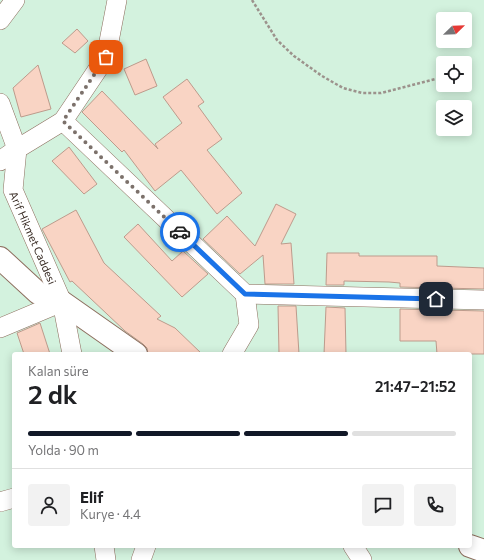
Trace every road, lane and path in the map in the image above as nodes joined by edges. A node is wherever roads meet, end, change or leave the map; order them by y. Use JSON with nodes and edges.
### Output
{"nodes":[{"id":1,"x":117,"y":0,"type":"edge"},
{"id":2,"x":252,"y":0,"type":"edge"},
{"id":3,"x":12,"y":1,"type":"edge"},
{"id":4,"x":0,"y":20,"type":"edge"},
{"id":5,"x":436,"y":79,"type":"edge"},
{"id":6,"x":0,"y":103,"type":"edge"},
{"id":7,"x":63,"y":121,"type":"junction"},
{"id":8,"x":17,"y":149,"type":"junction"},
{"id":9,"x":0,"y":161,"type":"edge"},
{"id":10,"x":0,"y":258,"type":"edge"},
{"id":11,"x":245,"y":294,"type":"junction"},
{"id":12,"x":484,"y":300,"type":"edge"},
{"id":13,"x":62,"y":302,"type":"junction"},
{"id":14,"x":0,"y":328,"type":"edge"},
{"id":15,"x":72,"y":352,"type":"edge"},
{"id":16,"x":133,"y":352,"type":"edge"},
{"id":17,"x":233,"y":352,"type":"edge"},
{"id":18,"x":12,"y":499,"type":"edge"},
{"id":19,"x":0,"y":502,"type":"edge"},
{"id":20,"x":472,"y":547,"type":"edge"},
{"id":21,"x":104,"y":548,"type":"edge"},
{"id":22,"x":145,"y":548,"type":"edge"},
{"id":23,"x":484,"y":551,"type":"edge"},
{"id":24,"x":106,"y":560,"type":"edge"},
{"id":25,"x":141,"y":560,"type":"edge"}],
"edges":[{"from":1,"to":7,"type":"street"},
{"from":2,"to":5,"type":"path"},
{"from":3,"to":4,"type":"street"},
{"from":6,"to":8,"type":"street","name":"Arif Hikmet Caddesi"},
{"from":7,"to":8,"type":"street"},
{"from":7,"to":11,"type":"street"},
{"from":8,"to":9,"type":"street"},
{"from":8,"to":13,"type":"street","name":"Arif Hikmet Caddesi"},
{"from":10,"to":13,"type":"street","name":"Arif Hikmet Caddesi"},
{"from":11,"to":12,"type":"street"},
{"from":11,"to":17,"type":"street"},
{"from":13,"to":14,"type":"street"},
{"from":13,"to":15,"type":"street"},
{"from":13,"to":16,"type":"street","name":"Arif Hikmet Caddesi"},
{"from":18,"to":19,"type":"street"},
{"from":20,"to":23,"type":"street"},
{"from":21,"to":24,"type":"street"},
{"from":22,"to":25,"type":"street"}]}
